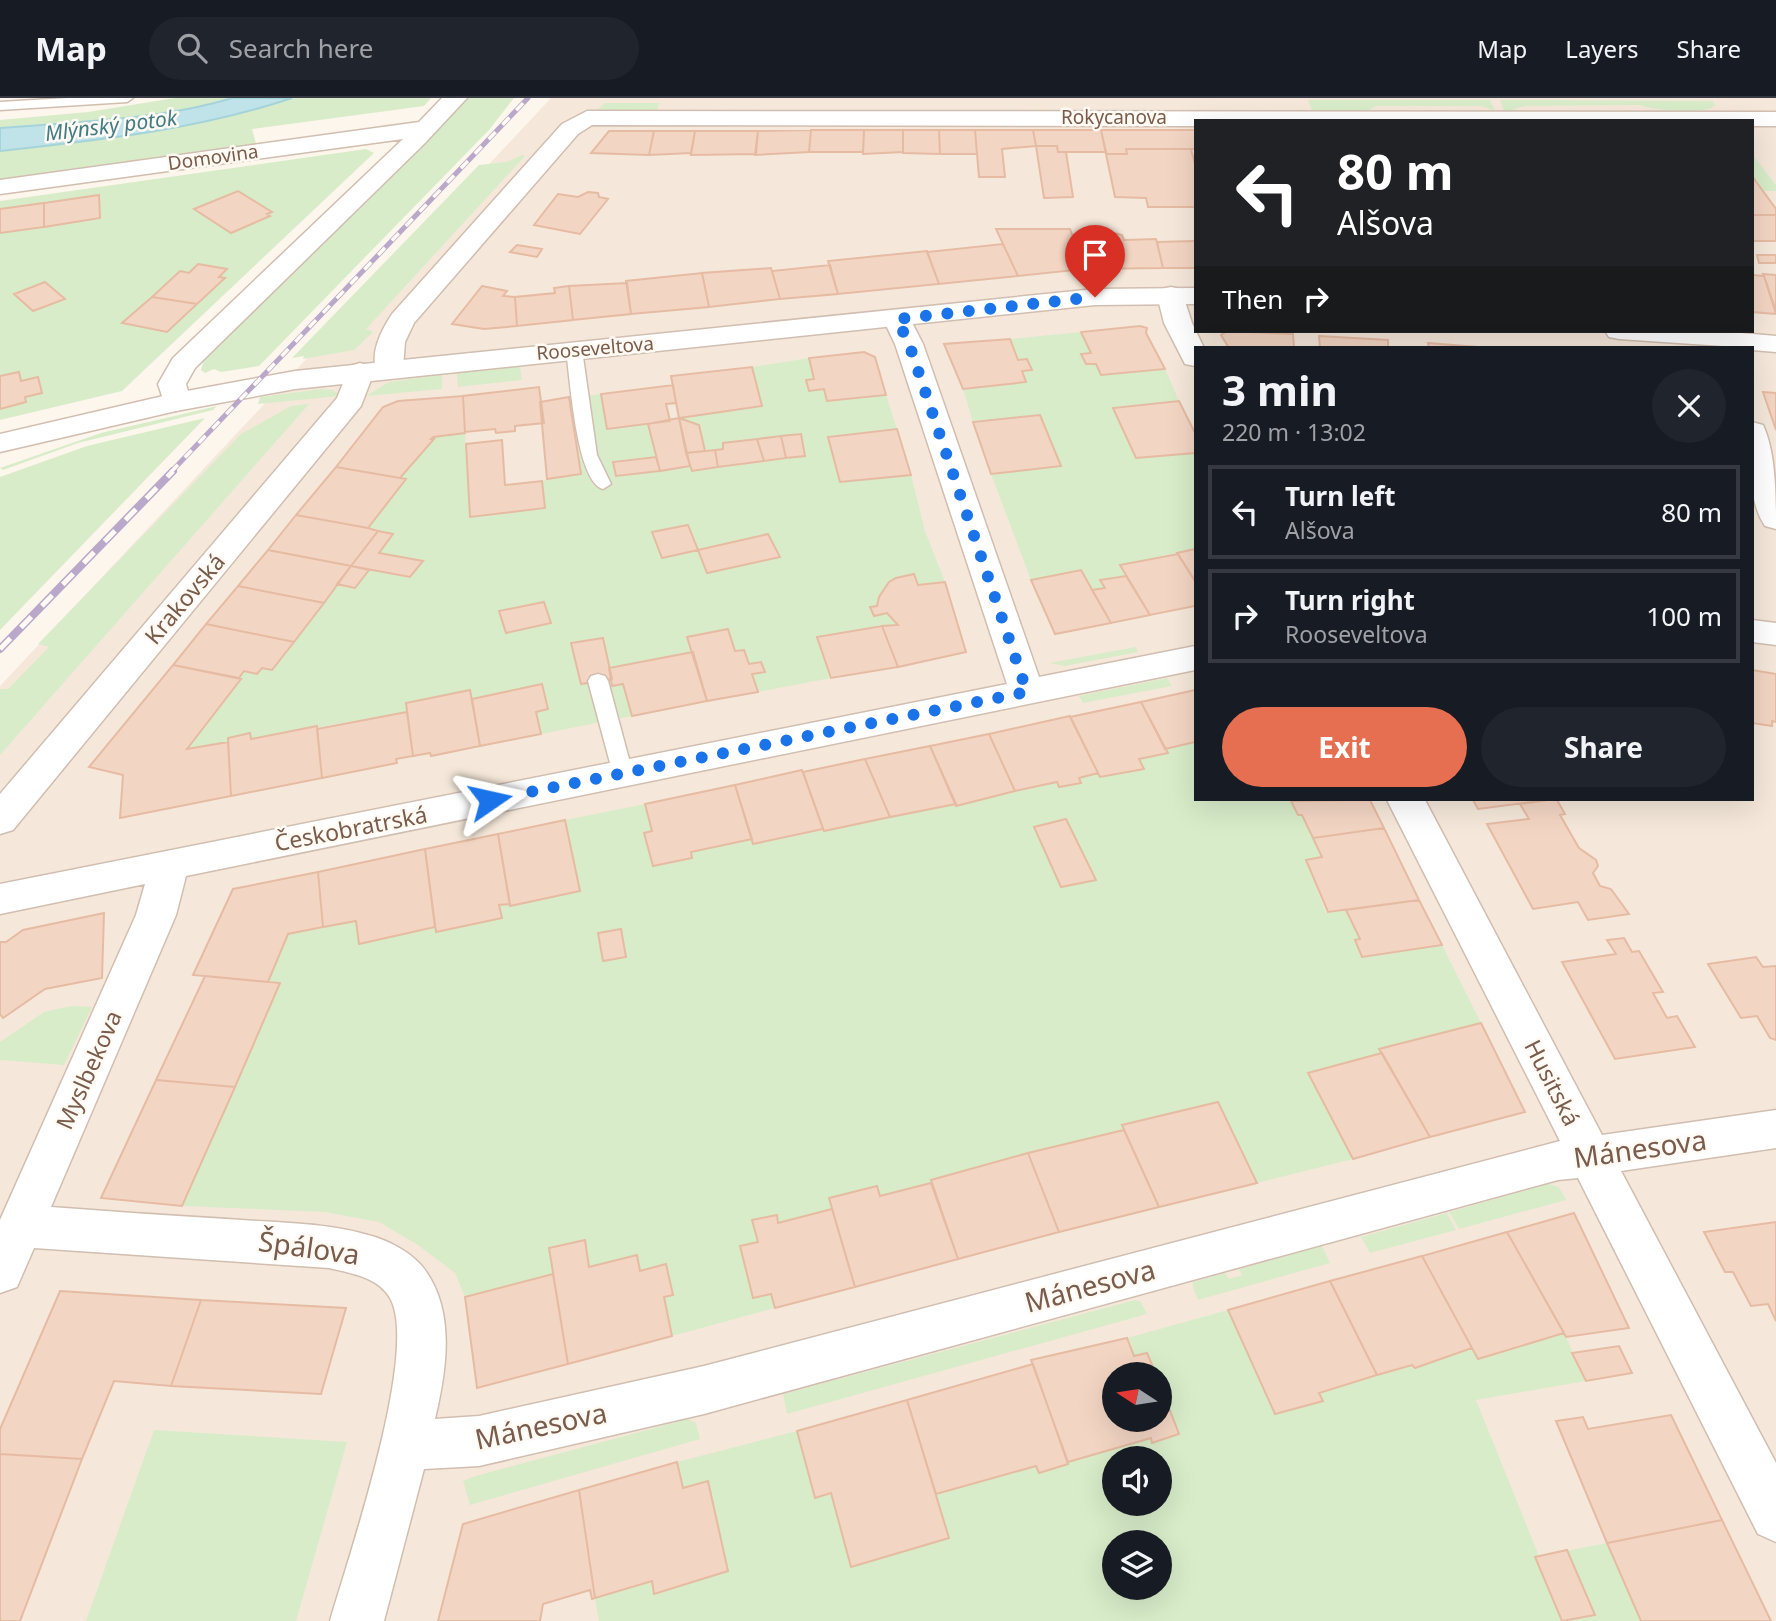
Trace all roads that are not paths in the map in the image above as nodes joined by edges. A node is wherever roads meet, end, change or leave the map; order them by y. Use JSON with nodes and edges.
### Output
{"nodes":[{"id":1,"x":127,"y":98,"type":"edge"},
{"id":2,"x":455,"y":98,"type":"edge"},
{"id":3,"x":1721,"y":98,"type":"edge"},
{"id":4,"x":0,"y":106,"type":"edge"},
{"id":5,"x":1287,"y":112,"type":"edge"},
{"id":6,"x":1756,"y":119,"type":"edge"},
{"id":7,"x":427,"y":128,"type":"junction"},
{"id":8,"x":1776,"y":146,"type":"edge"},
{"id":9,"x":0,"y":187,"type":"edge"},
{"id":10,"x":1183,"y":295,"type":"edge"},
{"id":11,"x":897,"y":319,"type":"junction"},
{"id":12,"x":1636,"y":333,"type":"edge"},
{"id":13,"x":1727,"y":344,"type":"edge"},
{"id":14,"x":1776,"y":344,"type":"edge"},
{"id":15,"x":574,"y":350,"type":"junction"},
{"id":16,"x":1194,"y":356,"type":"edge"},
{"id":17,"x":388,"y":369,"type":"junction"},
{"id":18,"x":360,"y":372,"type":"junction"},
{"id":19,"x":176,"y":402,"type":"junction"},
{"id":20,"x":1754,"y":438,"type":"edge"},
{"id":21,"x":0,"y":443,"type":"edge"},
{"id":22,"x":603,"y":484,"type":"dead end"},
{"id":23,"x":1776,"y":519,"type":"edge"},
{"id":24,"x":1754,"y":631,"type":"edge"},
{"id":25,"x":1776,"y":634,"type":"edge"},
{"id":26,"x":1194,"y":658,"type":"edge"},
{"id":27,"x":598,"y":681,"type":"dead end"},
{"id":28,"x":1027,"y":692,"type":"junction"},
{"id":29,"x":623,"y":774,"type":"junction"},
{"id":30,"x":1407,"y":801,"type":"edge"},
{"id":31,"x":0,"y":820,"type":"edge"},
{"id":32,"x":170,"y":865,"type":"junction"},
{"id":33,"x":0,"y":899,"type":"edge"},
{"id":34,"x":1776,"y":1129,"type":"edge"},
{"id":35,"x":1590,"y":1156,"type":"junction"},
{"id":36,"x":21,"y":1226,"type":"junction"},
{"id":37,"x":0,"y":1272,"type":"edge"},
{"id":38,"x":405,"y":1444,"type":"junction"},
{"id":39,"x":1776,"y":1516,"type":"edge"},
{"id":40,"x":357,"y":1621,"type":"edge"}],
"edges":[{"from":1,"to":4,"type":"lane"},
{"from":2,"to":7,"type":"street"},
{"from":3,"to":6,"type":"street"},
{"from":5,"to":6,"type":"street","name":"Rokycanova"},
{"from":5,"to":17,"type":"street","name":"Rokycanova"},
{"from":6,"to":8,"type":"street"},
{"from":7,"to":9,"type":"street","name":"Domovina"},
{"from":7,"to":19,"type":"street"},
{"from":10,"to":11,"type":"street","name":"Rooseveltova"},
{"from":10,"to":16,"type":"street"},
{"from":11,"to":15,"type":"street","name":"Rooseveltova"},
{"from":11,"to":28,"type":"street"},
{"from":12,"to":13,"type":"street"},
{"from":13,"to":14,"type":"street"},
{"from":15,"to":17,"type":"street","name":"Rooseveltova"},
{"from":15,"to":22,"type":"lane"},
{"from":17,"to":18,"type":"street","name":"Rooseveltova"},
{"from":18,"to":19,"type":"street","name":"Rooseveltova"},
{"from":18,"to":31,"type":"street","name":"Krakovská"},
{"from":19,"to":21,"type":"street","name":"Rooseveltova"},
{"from":20,"to":23,"type":"street"},
{"from":24,"to":25,"type":"street"},
{"from":26,"to":28,"type":"street","name":"Českobratrská"},
{"from":27,"to":29,"type":"lane"},
{"from":28,"to":29,"type":"street","name":"Českobratrská"},
{"from":29,"to":32,"type":"street","name":"Českobratrská"},
{"from":30,"to":35,"type":"street","name":"Husitská"},
{"from":32,"to":33,"type":"street","name":"Českobratrská"},
{"from":32,"to":36,"type":"street","name":"Myslbekova"},
{"from":34,"to":35,"type":"street","name":"Mánesova"},
{"from":35,"to":38,"type":"street","name":"Mánesova"},
{"from":35,"to":39,"type":"street","name":"Husitská"},
{"from":36,"to":37,"type":"street","name":"Myslbekova"},
{"from":36,"to":38,"type":"street","name":"Špálova"},
{"from":38,"to":40,"type":"street","name":"Špálova"}]}
